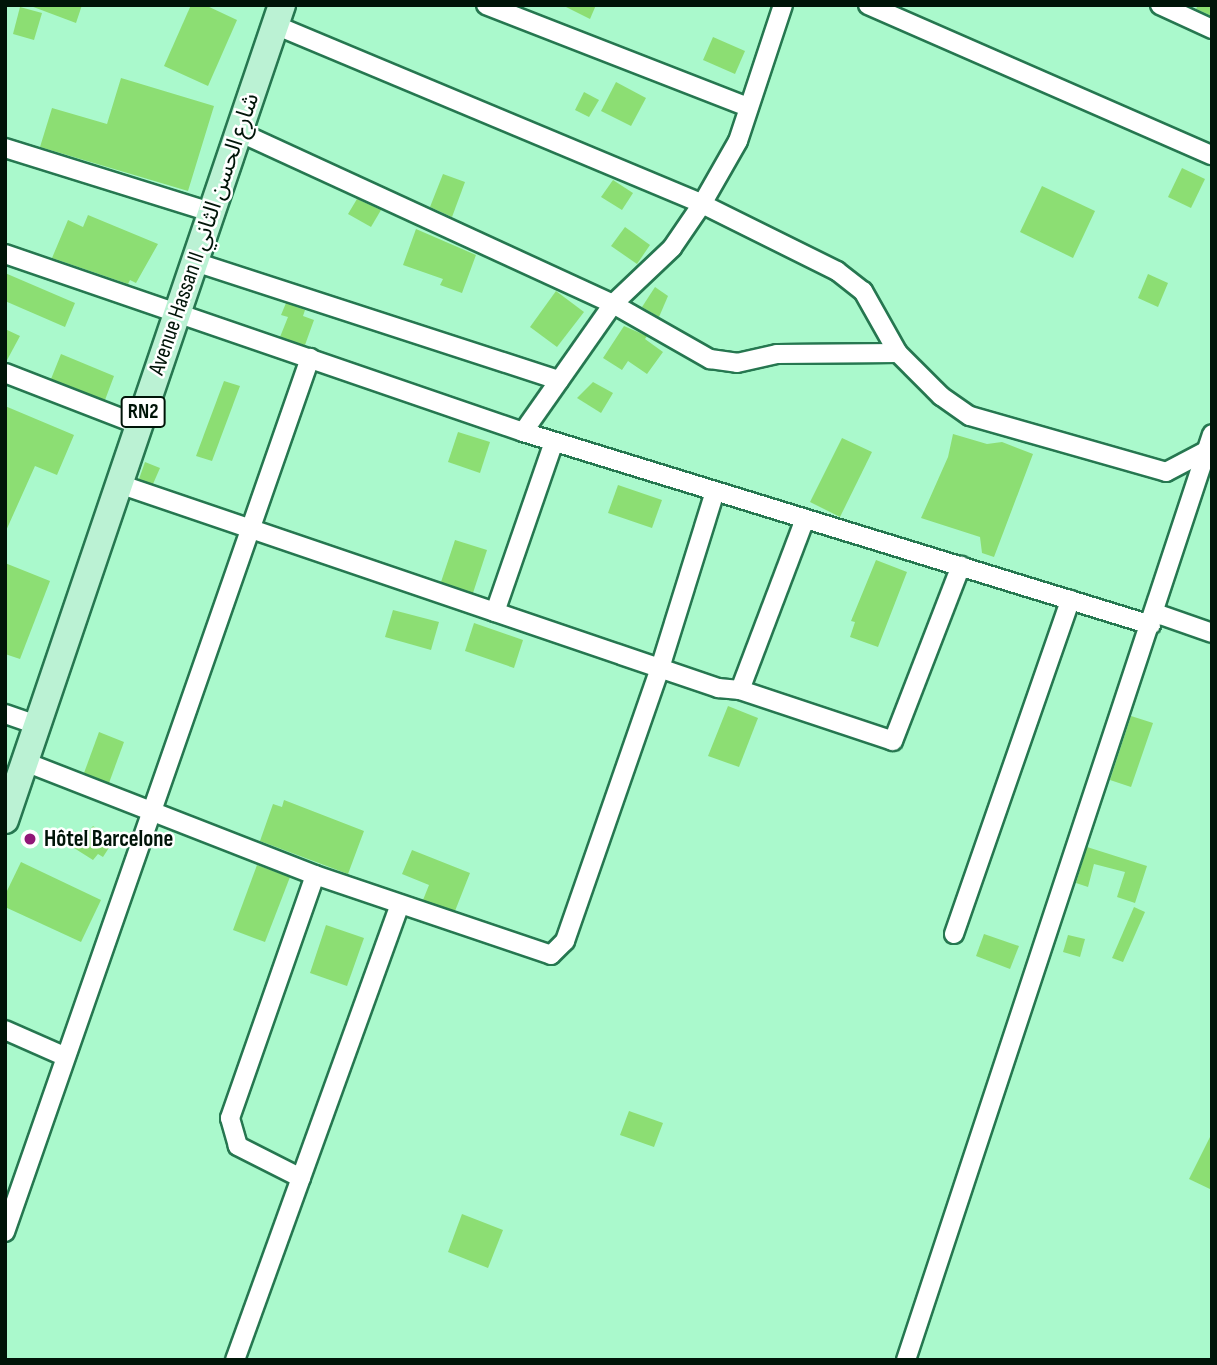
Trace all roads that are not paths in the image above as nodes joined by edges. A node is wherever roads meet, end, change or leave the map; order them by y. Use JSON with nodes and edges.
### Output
{"nodes":[{"id":1,"x":783,"y":5,"type":"edge"},
{"id":2,"x":869,"y":5,"type":"edge"},
{"id":3,"x":1160,"y":5,"type":"edge"},
{"id":4,"x":493,"y":6,"type":"edge"},
{"id":5,"x":278,"y":15,"type":"edge"},
{"id":6,"x":1212,"y":29,"type":"edge"},
{"id":7,"x":747,"y":107,"type":"junction"},
{"id":8,"x":239,"y":132,"type":"junction"},
{"id":9,"x":5,"y":148,"type":"edge"},
{"id":10,"x":1212,"y":155,"type":"edge"},
{"id":11,"x":702,"y":204,"type":"junction"},
{"id":12,"x":210,"y":212,"type":"junction"},
{"id":13,"x":5,"y":254,"type":"edge"},
{"id":14,"x":195,"y":262,"type":"junction"},
{"id":15,"x":613,"y":304,"type":"junction"},
{"id":16,"x":177,"y":312,"type":"junction"},
{"id":17,"x":898,"y":353,"type":"junction"},
{"id":18,"x":310,"y":358,"type":"junction"},
{"id":19,"x":5,"y":373,"type":"edge"},
{"id":20,"x":559,"y":380,"type":"junction"},
{"id":21,"x":139,"y":425,"type":"junction"},
{"id":22,"x":523,"y":432,"type":"junction"},
{"id":23,"x":1212,"y":434,"type":"edge"},
{"id":24,"x":554,"y":442,"type":"junction"},
{"id":25,"x":1204,"y":452,"type":"junction"},
{"id":26,"x":119,"y":484,"type":"junction"},
{"id":27,"x":715,"y":491,"type":"junction"},
{"id":28,"x":805,"y":519,"type":"junction"},
{"id":29,"x":248,"y":528,"type":"junction"},
{"id":30,"x":961,"y":566,"type":"junction"},
{"id":31,"x":1070,"y":600,"type":"junction"},
{"id":32,"x":495,"y":612,"type":"junction"},
{"id":33,"x":1153,"y":619,"type":"junction"},
{"id":34,"x":1212,"y":633,"type":"edge"},
{"id":35,"x":660,"y":668,"type":"junction"},
{"id":36,"x":740,"y":690,"type":"junction"},
{"id":37,"x":5,"y":714,"type":"edge"},
{"id":38,"x":37,"y":725,"type":"junction"},
{"id":39,"x":25,"y":762,"type":"junction"},
{"id":40,"x":154,"y":812,"type":"junction"},
{"id":41,"x":5,"y":820,"type":"edge"},
{"id":42,"x":316,"y":875,"type":"junction"},
{"id":43,"x":400,"y":905,"type":"junction"},
{"id":44,"x":954,"y":934,"type":"dead end"},
{"id":45,"x":5,"y":1030,"type":"edge"},
{"id":46,"x":64,"y":1056,"type":"junction"},
{"id":47,"x":301,"y":1178,"type":"junction"},
{"id":48,"x":5,"y":1233,"type":"edge"},
{"id":49,"x":235,"y":1360,"type":"edge"},
{"id":50,"x":906,"y":1360,"type":"edge"}],
"edges":[{"from":1,"to":7,"type":"street"},
{"from":2,"to":10,"type":"street"},
{"from":3,"to":6,"type":"street"},
{"from":4,"to":7,"type":"street"},
{"from":5,"to":8,"type":"main road","name":"Avenue Hassan II شارع الحسن الثاني","number":"RN2"},
{"from":5,"to":11,"type":"street"},
{"from":7,"to":11,"type":"street"},
{"from":8,"to":12,"type":"main road","name":"Avenue Hassan II شارع الحسن الثاني","number":"RN2"},
{"from":8,"to":15,"type":"street"},
{"from":9,"to":12,"type":"street"},
{"from":11,"to":15,"type":"street"},
{"from":11,"to":17,"type":"street"},
{"from":12,"to":14,"type":"main road","name":"Avenue Hassan II شارع الحسن الثاني","number":"RN2"},
{"from":13,"to":16,"type":"street"},
{"from":14,"to":16,"type":"main road","name":"Avenue Hassan II شارع الحسن الثاني","number":"RN2"},
{"from":14,"to":20,"type":"street"},
{"from":15,"to":17,"type":"street"},
{"from":15,"to":20,"type":"street"},
{"from":16,"to":18,"type":"street"},
{"from":16,"to":21,"type":"main road","name":"Avenue Hassan II شارع الحسن الثاني","number":"RN2"},
{"from":17,"to":25,"type":"street"},
{"from":18,"to":22,"type":"street"},
{"from":18,"to":29,"type":"street"},
{"from":19,"to":21,"type":"street"},
{"from":20,"to":22,"type":"street"},
{"from":21,"to":26,"type":"main road","name":"Avenue Hassan II شارع الحسن الثاني","number":"RN2"},
{"from":22,"to":24,"type":"street"},
{"from":23,"to":25,"type":"street"},
{"from":24,"to":27,"type":"street"},
{"from":24,"to":32,"type":"street"},
{"from":25,"to":33,"type":"street"},
{"from":26,"to":29,"type":"street"},
{"from":26,"to":38,"type":"main road","name":"Avenue Hassan II شارع الحسن الثاني","number":"RN2"},
{"from":27,"to":28,"type":"street"},
{"from":27,"to":35,"type":"street"},
{"from":28,"to":30,"type":"street"},
{"from":28,"to":36,"type":"street"},
{"from":29,"to":32,"type":"street"},
{"from":29,"to":40,"type":"street"},
{"from":30,"to":31,"type":"street"},
{"from":30,"to":36,"type":"street"},
{"from":31,"to":33,"type":"street"},
{"from":31,"to":44,"type":"street"},
{"from":32,"to":35,"type":"street"},
{"from":33,"to":34,"type":"street"},
{"from":33,"to":50,"type":"street"},
{"from":35,"to":36,"type":"street"},
{"from":35,"to":43,"type":"street"},
{"from":37,"to":38,"type":"street"},
{"from":38,"to":39,"type":"main road","name":"Avenue Hassan II شارع الحسن الثاني","number":"RN2"},
{"from":39,"to":40,"type":"street"},
{"from":39,"to":41,"type":"main road","name":"Avenue Hassan II شارع الحسن الثاني","number":"RN2"},
{"from":40,"to":42,"type":"street"},
{"from":40,"to":46,"type":"street"},
{"from":42,"to":43,"type":"street"},
{"from":42,"to":47,"type":"street"},
{"from":43,"to":47,"type":"street"},
{"from":45,"to":46,"type":"street"},
{"from":46,"to":48,"type":"street"},
{"from":47,"to":49,"type":"street"}]}
